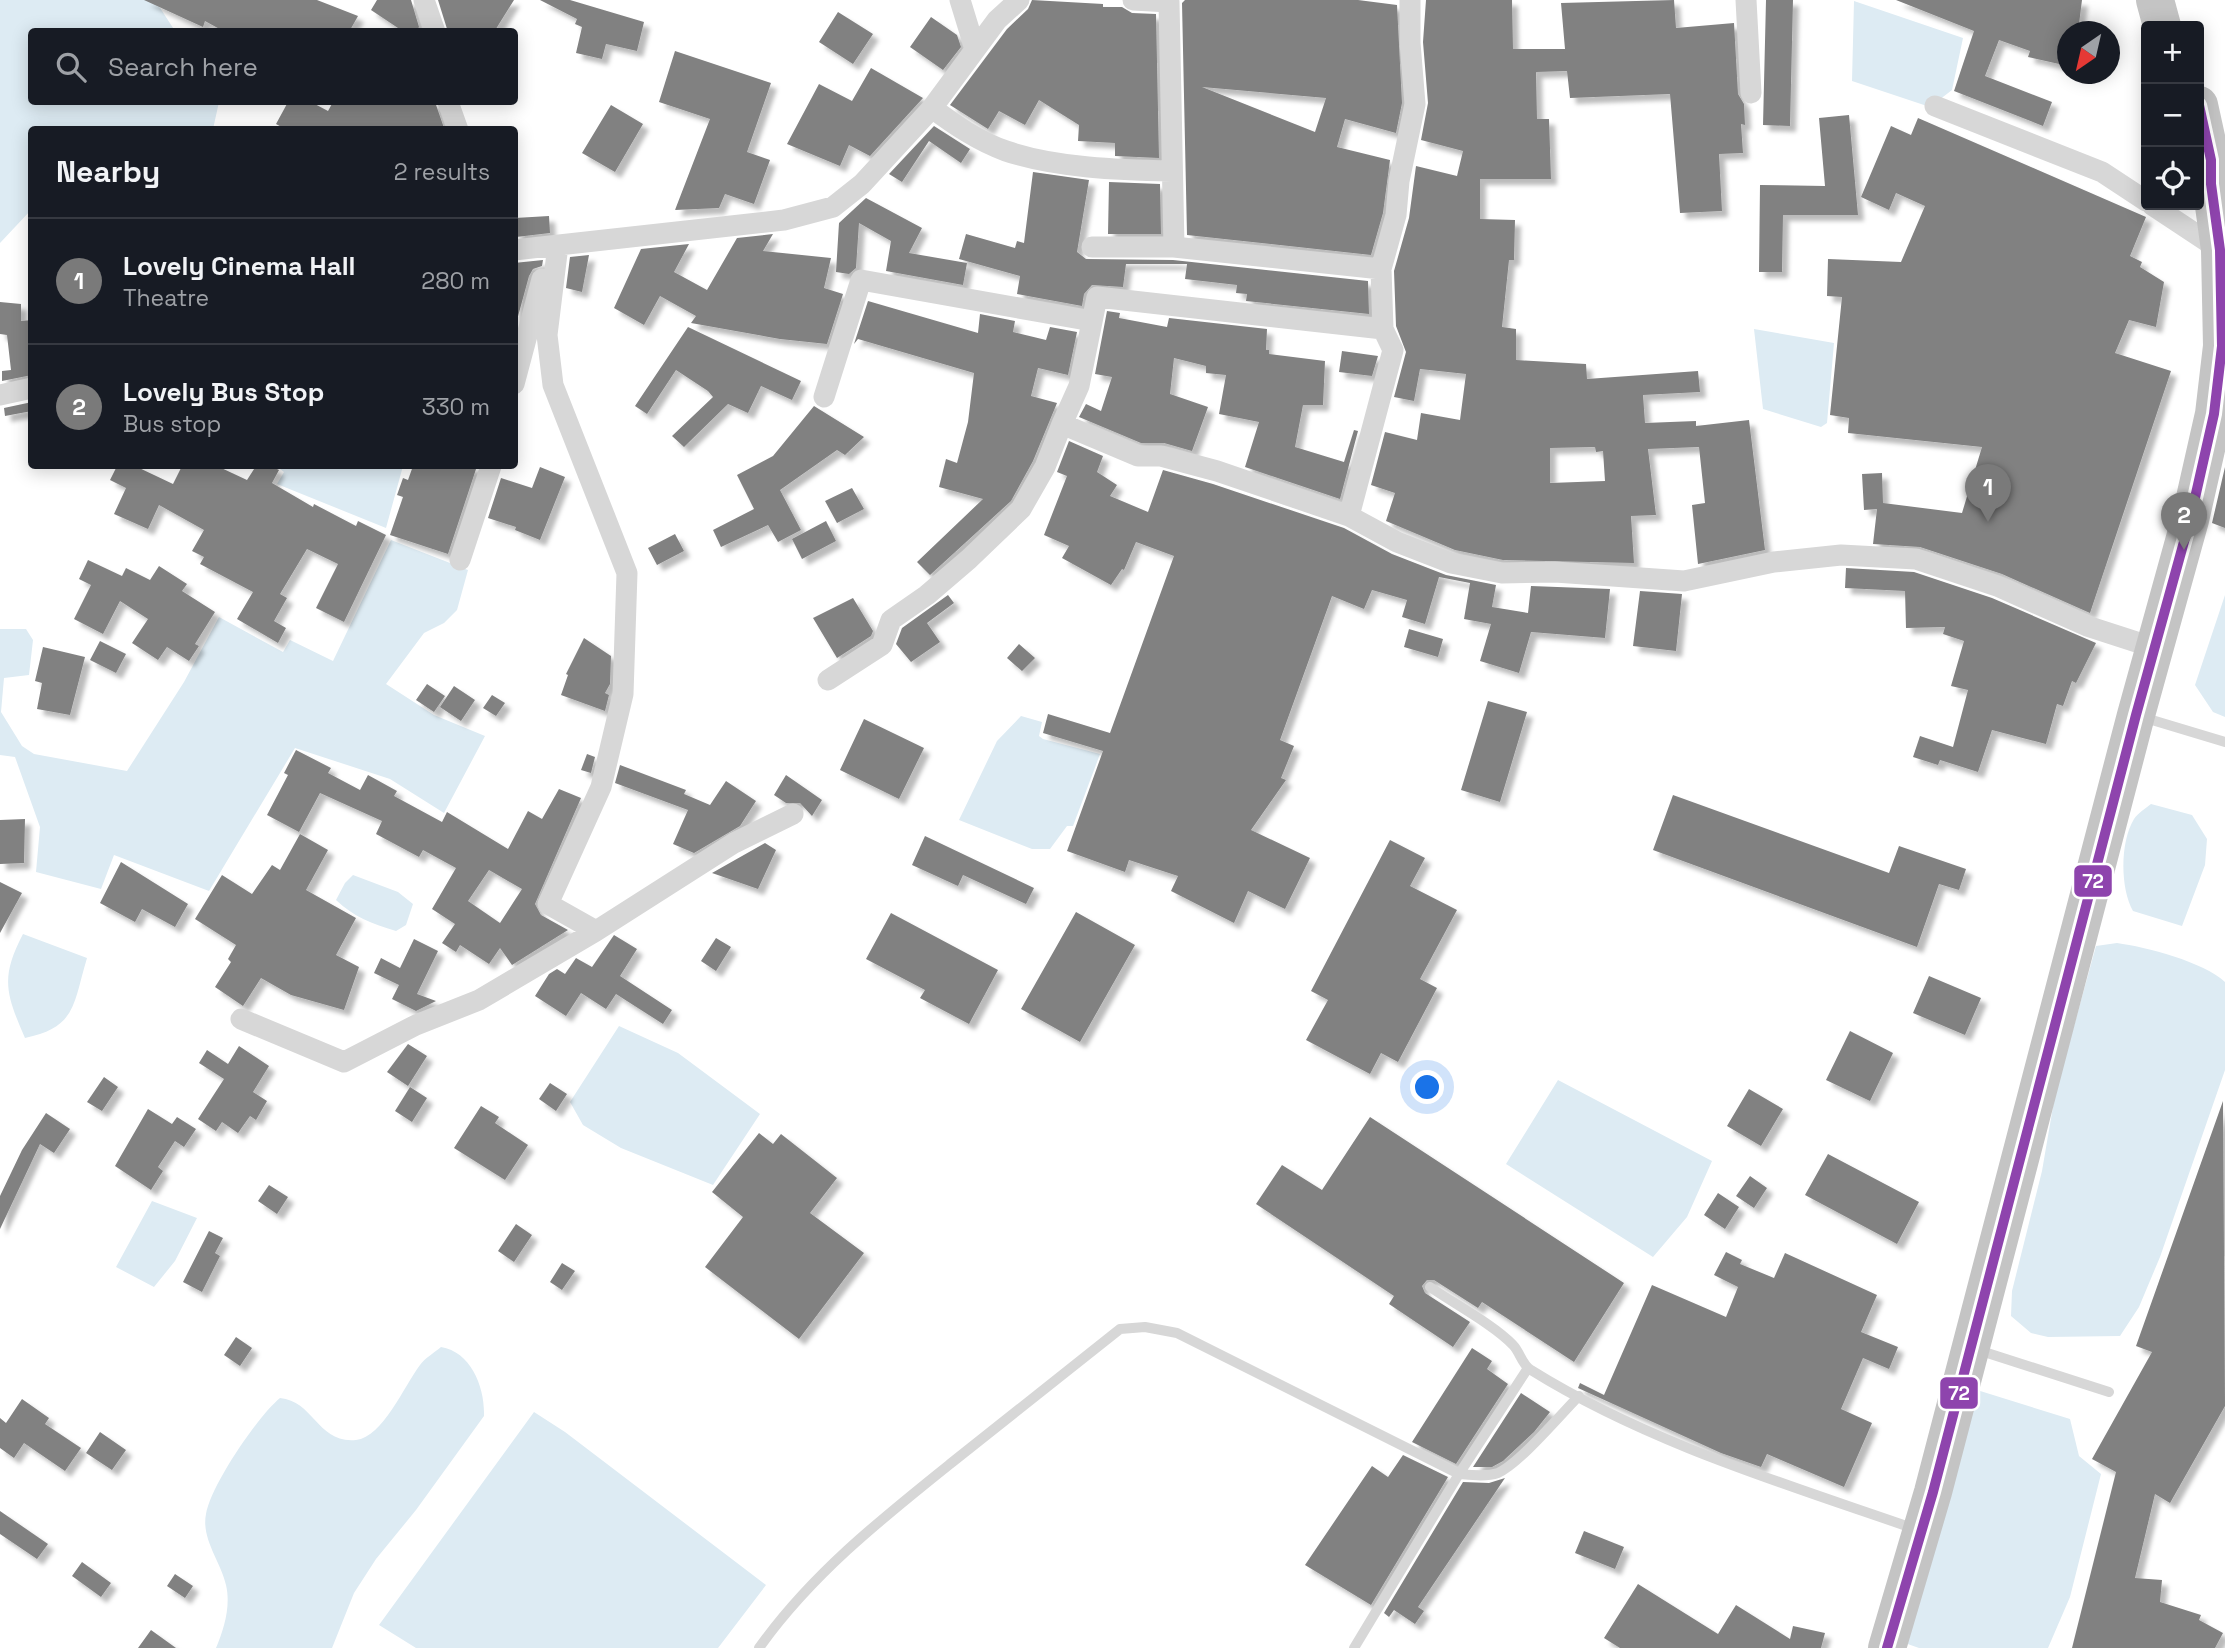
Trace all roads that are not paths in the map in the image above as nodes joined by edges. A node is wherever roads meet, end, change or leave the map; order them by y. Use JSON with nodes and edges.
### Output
{"nodes":[{"id":1,"x":424,"y":0,"type":"edge"},
{"id":2,"x":960,"y":0,"type":"edge"},
{"id":3,"x":1019,"y":0,"type":"edge"},
{"id":4,"x":1133,"y":0,"type":"edge"},
{"id":5,"x":1410,"y":0,"type":"edge"},
{"id":6,"x":1746,"y":0,"type":"edge"},
{"id":7,"x":2155,"y":0,"type":"edge"},
{"id":8,"x":2173,"y":0,"type":"edge"},
{"id":9,"x":2161,"y":21,"type":"edge"},
{"id":10,"x":2178,"y":21,"type":"edge"},
{"id":11,"x":434,"y":28,"type":"edge"},
{"id":12,"x":975,"y":49,"type":"junction"},
{"id":13,"x":1751,"y":93,"type":"dead end"},
{"id":14,"x":449,"y":105,"type":"edge"},
{"id":15,"x":1935,"y":106,"type":"dead end"},
{"id":16,"x":932,"y":107,"type":"junction"},
{"id":17,"x":457,"y":126,"type":"edge"},
{"id":18,"x":2204,"y":128,"type":"edge"},
{"id":19,"x":1172,"y":171,"type":"junction"},
{"id":20,"x":2205,"y":174,"type":"edge"},
{"id":21,"x":2141,"y":198,"type":"edge"},
{"id":22,"x":2162,"y":210,"type":"edge"},
{"id":23,"x":2221,"y":241,"type":"edge"},
{"id":24,"x":554,"y":246,"type":"junction"},
{"id":25,"x":1091,"y":247,"type":"dead end"},
{"id":26,"x":1174,"y":247,"type":"junction"},
{"id":27,"x":518,"y":250,"type":"edge"},
{"id":28,"x":1381,"y":269,"type":"junction"},
{"id":29,"x":1092,"y":321,"type":"junction"},
{"id":30,"x":1383,"y":329,"type":"junction"},
{"id":31,"x":518,"y":370,"type":"edge"},
{"id":32,"x":28,"y":389,"type":"edge"},
{"id":33,"x":0,"y":395,"type":"edge"},
{"id":34,"x":824,"y":397,"type":"dead end"},
{"id":35,"x":1062,"y":424,"type":"junction"},
{"id":36,"x":490,"y":469,"type":"edge"},
{"id":37,"x":1349,"y":516,"type":"junction"},
{"id":38,"x":460,"y":560,"type":"dead end"},
{"id":39,"x":2155,"y":648,"type":"junction"},
{"id":40,"x":828,"y":680,"type":"dead end"},
{"id":41,"x":2136,"y":715,"type":"junction"},
{"id":42,"x":2225,"y":742,"type":"edge"},
{"id":43,"x":793,"y":814,"type":"dead end"},
{"id":44,"x":596,"y":931,"type":"junction"},
{"id":45,"x":241,"y":1018,"type":"dead end"},
{"id":46,"x":1430,"y":1287,"type":"dead end"},
{"id":47,"x":1970,"y":1348,"type":"junction"},
{"id":48,"x":1528,"y":1368,"type":"junction"},
{"id":49,"x":2109,"y":1392,"type":"dead end"},
{"id":50,"x":1579,"y":1396,"type":"junction"},
{"id":51,"x":1459,"y":1474,"type":"junction"},
{"id":52,"x":1921,"y":1531,"type":"junction"},
{"id":53,"x":760,"y":1648,"type":"edge"},
{"id":54,"x":1354,"y":1648,"type":"edge"},
{"id":55,"x":1887,"y":1648,"type":"edge"}],
"edges":[{"from":1,"to":11,"type":"street"},
{"from":2,"to":12,"type":"street"},
{"from":3,"to":12,"type":"street"},
{"from":4,"to":19,"type":"street"},
{"from":5,"to":28,"type":"street"},
{"from":6,"to":13,"type":"street"},
{"from":7,"to":9,"type":"highway"},
{"from":8,"to":10,"type":"highway"},
{"from":12,"to":16,"type":"street"},
{"from":14,"to":17,"type":"street"},
{"from":15,"to":21,"type":"street"},
{"from":16,"to":19,"type":"street"},
{"from":16,"to":24,"type":"street"},
{"from":18,"to":20,"type":"highway"},
{"from":19,"to":26,"type":"street"},
{"from":20,"to":23,"type":"highway"},
{"from":22,"to":23,"type":"street"},
{"from":23,"to":39,"type":"highway"},
{"from":24,"to":27,"type":"street"},
{"from":24,"to":31,"type":"street"},
{"from":24,"to":44,"type":"street"},
{"from":25,"to":26,"type":"street"},
{"from":26,"to":28,"type":"street"},
{"from":28,"to":30,"type":"street"},
{"from":29,"to":30,"type":"street"},
{"from":29,"to":34,"type":"street"},
{"from":29,"to":35,"type":"street"},
{"from":30,"to":37,"type":"street"},
{"from":32,"to":33,"type":"street"},
{"from":35,"to":37,"type":"street"},
{"from":35,"to":40,"type":"street"},
{"from":36,"to":38,"type":"street"},
{"from":37,"to":39,"type":"street"},
{"from":39,"to":41,"type":"highway"},
{"from":41,"to":42,"type":"lane"},
{"from":41,"to":47,"type":"highway"},
{"from":43,"to":44,"type":"street"},
{"from":44,"to":45,"type":"street"},
{"from":46,"to":48,"type":"lane"},
{"from":47,"to":49,"type":"lane"},
{"from":47,"to":52,"type":"highway"},
{"from":48,"to":50,"type":"lane"},
{"from":48,"to":51,"type":"lane"},
{"from":50,"to":51,"type":"lane"},
{"from":50,"to":52,"type":"lane"},
{"from":51,"to":53,"type":"lane"},
{"from":51,"to":54,"type":"lane"},
{"from":52,"to":55,"type":"highway"}]}
